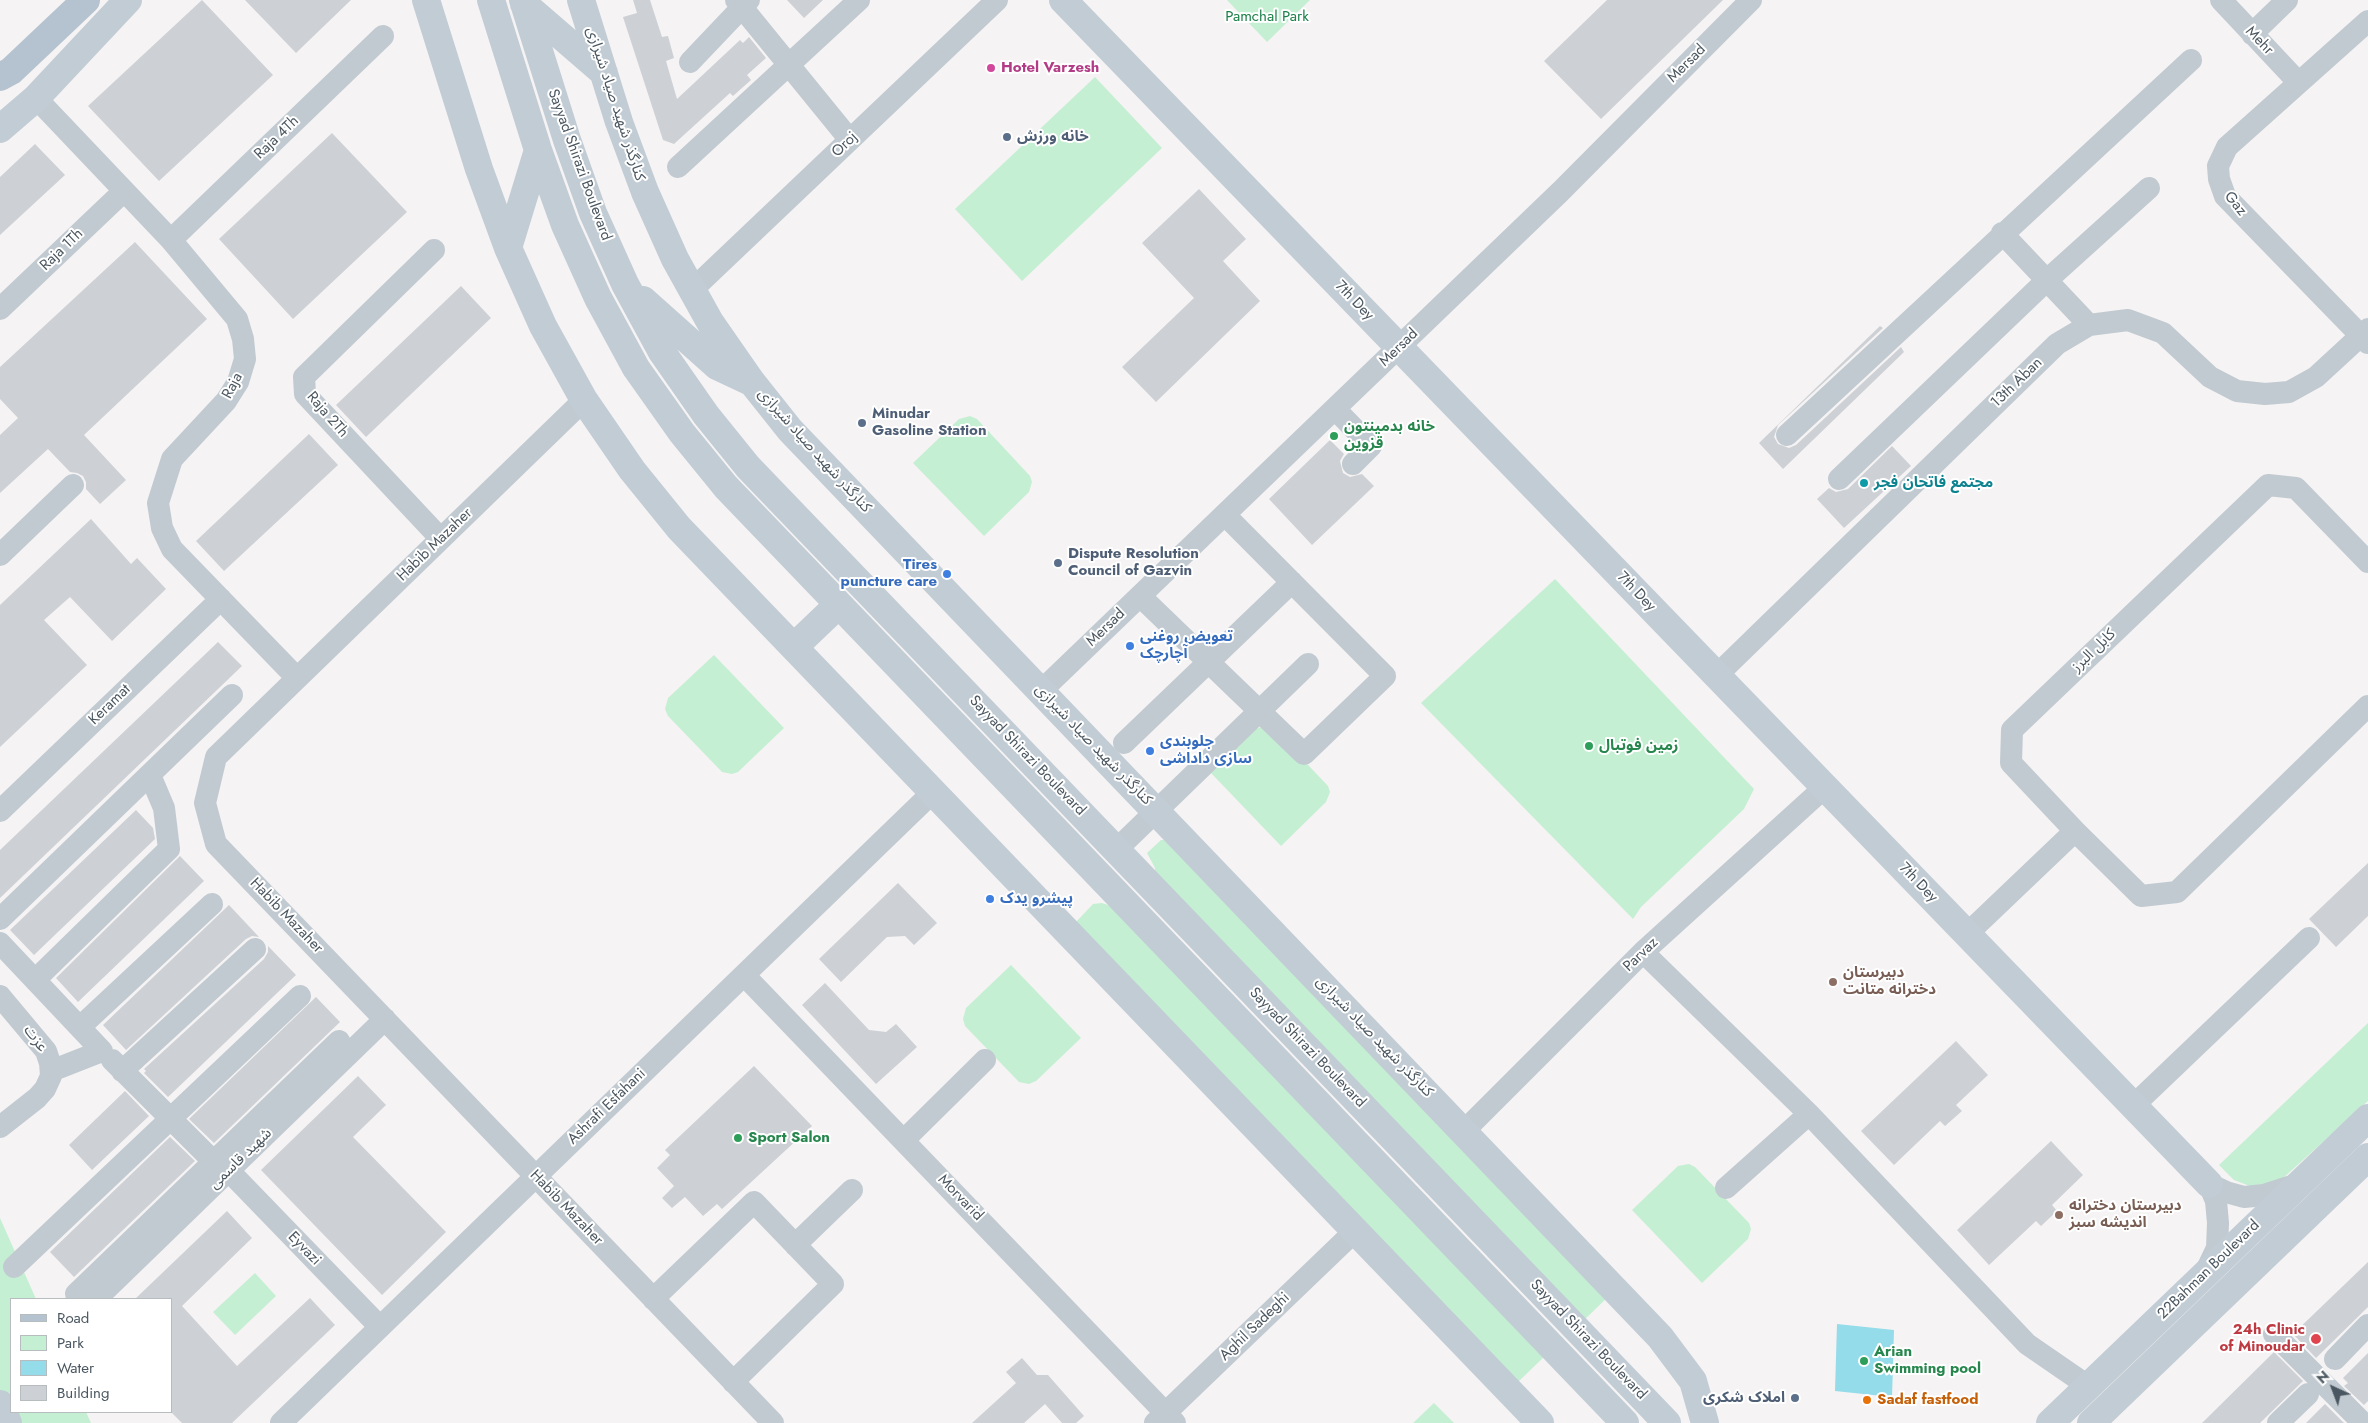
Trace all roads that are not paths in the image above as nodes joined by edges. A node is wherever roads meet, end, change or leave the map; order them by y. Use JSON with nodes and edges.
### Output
{"nodes":[{"id":1,"x":86,"y":0,"type":"edge"},
{"id":2,"x":97,"y":0,"type":"edge"},
{"id":3,"x":128,"y":0,"type":"edge"},
{"id":4,"x":426,"y":0,"type":"edge"},
{"id":5,"x":491,"y":0,"type":"edge"},
{"id":6,"x":581,"y":0,"type":"edge"},
{"id":7,"x":859,"y":0,"type":"edge"},
{"id":8,"x":997,"y":0,"type":"edge"},
{"id":9,"x":1063,"y":0,"type":"edge"},
{"id":10,"x":1751,"y":0,"type":"edge"},
{"id":11,"x":2221,"y":0,"type":"edge"},
{"id":12,"x":2287,"y":0,"type":"edge"},
{"id":13,"x":524,"y":2,"type":"edge"},
{"id":14,"x":742,"y":2,"type":"edge"},
{"id":15,"x":2368,"y":21,"type":"edge"},
{"id":16,"x":95,"y":33,"type":"junction"},
{"id":17,"x":2252,"y":34,"type":"junction"},
{"id":18,"x":383,"y":36,"type":"dead end"},
{"id":19,"x":2192,"y":60,"type":"dead end"},
{"id":20,"x":690,"y":62,"type":"dead end"},
{"id":21,"x":790,"y":64,"type":"junction"},
{"id":22,"x":604,"y":73,"type":"junction"},
{"id":23,"x":0,"y":77,"type":"edge"},
{"id":24,"x":2298,"y":82,"type":"junction"},
{"id":25,"x":36,"y":98,"type":"junction"},
{"id":26,"x":0,"y":129,"type":"edge"},
{"id":27,"x":850,"y":140,"type":"junction"},
{"id":28,"x":538,"y":150,"type":"junction"},
{"id":29,"x":678,"y":167,"type":"dead end"},
{"id":30,"x":2149,"y":188,"type":"dead end"},
{"id":31,"x":124,"y":191,"type":"junction"},
{"id":32,"x":2002,"y":233,"type":"junction"},
{"id":33,"x":171,"y":240,"type":"junction"},
{"id":34,"x":508,"y":248,"type":"junction"},
{"id":35,"x":434,"y":250,"type":"dead end"},
{"id":36,"x":2046,"y":281,"type":"junction"},
{"id":37,"x":625,"y":284,"type":"junction"},
{"id":38,"x":692,"y":290,"type":"junction"},
{"id":39,"x":0,"y":309,"type":"edge"},
{"id":40,"x":2089,"y":325,"type":"junction"},
{"id":41,"x":2366,"y":336,"type":"edge"},
{"id":42,"x":1400,"y":348,"type":"junction"},
{"id":43,"x":751,"y":381,"type":"junction"},
{"id":44,"x":584,"y":400,"type":"junction"},
{"id":45,"x":1336,"y":410,"type":"junction"},
{"id":46,"x":1787,"y":435,"type":"dead end"},
{"id":47,"x":1353,"y":464,"type":"dead end"},
{"id":48,"x":1838,"y":479,"type":"dead end"},
{"id":49,"x":73,"y":485,"type":"dead end"},
{"id":50,"x":1226,"y":515,"type":"junction"},
{"id":51,"x":441,"y":539,"type":"junction"},
{"id":52,"x":0,"y":555,"type":"edge"},
{"id":53,"x":2366,"y":557,"type":"edge"},
{"id":54,"x":1292,"y":582,"type":"junction"},
{"id":55,"x":1140,"y":596,"type":"junction"},
{"id":56,"x":221,"y":599,"type":"junction"},
{"id":57,"x":838,"y":605,"type":"junction"},
{"id":58,"x":794,"y":647,"type":"junction"},
{"id":59,"x":1208,"y":662,"type":"junction"},
{"id":60,"x":1308,"y":664,"type":"dead end"},
{"id":61,"x":1717,"y":675,"type":"junction"},
{"id":62,"x":297,"y":678,"type":"junction"},
{"id":63,"x":1041,"y":691,"type":"junction"},
{"id":64,"x":232,"y":696,"type":"dead end"},
{"id":65,"x":2368,"y":706,"type":"edge"},
{"id":66,"x":1259,"y":711,"type":"junction"},
{"id":67,"x":1124,"y":743,"type":"dead end"},
{"id":68,"x":150,"y":775,"type":"junction"},
{"id":69,"x":1824,"y":787,"type":"junction"},
{"id":70,"x":933,"y":792,"type":"junction"},
{"id":71,"x":0,"y":811,"type":"edge"},
{"id":72,"x":1157,"y":811,"type":"junction"},
{"id":73,"x":2075,"y":831,"type":"junction"},
{"id":74,"x":1116,"y":850,"type":"junction"},
{"id":75,"x":212,"y":904,"type":"dead end"},
{"id":76,"x":0,"y":919,"type":"edge"},
{"id":77,"x":1967,"y":934,"type":"junction"},
{"id":78,"x":2309,"y":938,"type":"dead end"},
{"id":79,"x":0,"y":943,"type":"edge"},
{"id":80,"x":255,"y":949,"type":"dead end"},
{"id":81,"x":1643,"y":952,"type":"junction"},
{"id":82,"x":744,"y":974,"type":"junction"},
{"id":83,"x":35,"y":980,"type":"junction"},
{"id":84,"x":0,"y":996,"type":"edge"},
{"id":85,"x":300,"y":996,"type":"dead end"},
{"id":86,"x":385,"y":1019,"type":"junction"},
{"id":87,"x":80,"y":1028,"type":"junction"},
{"id":88,"x":339,"y":1041,"type":"dead end"},
{"id":89,"x":102,"y":1051,"type":"junction"},
{"id":90,"x":985,"y":1060,"type":"dead end"},
{"id":91,"x":51,"y":1071,"type":"junction"},
{"id":92,"x":122,"y":1071,"type":"junction"},
{"id":93,"x":2133,"y":1106,"type":"junction"},
{"id":94,"x":1809,"y":1114,"type":"junction"},
{"id":95,"x":170,"y":1118,"type":"junction"},
{"id":96,"x":2368,"y":1118,"type":"edge"},
{"id":97,"x":0,"y":1127,"type":"edge"},
{"id":98,"x":1464,"y":1131,"type":"junction"},
{"id":99,"x":904,"y":1140,"type":"junction"},
{"id":100,"x":2368,"y":1157,"type":"edge"},
{"id":101,"x":221,"y":1166,"type":"junction"},
{"id":102,"x":535,"y":1176,"type":"junction"},
{"id":103,"x":2300,"y":1183,"type":"junction"},
{"id":104,"x":2209,"y":1184,"type":"junction"},
{"id":105,"x":1726,"y":1188,"type":"dead end"},
{"id":106,"x":852,"y":1190,"type":"dead end"},
{"id":107,"x":1355,"y":1232,"type":"junction"},
{"id":108,"x":795,"y":1245,"type":"junction"},
{"id":109,"x":14,"y":1268,"type":"dead end"},
{"id":110,"x":2204,"y":1275,"type":"junction"},
{"id":111,"x":86,"y":1297,"type":"edge"},
{"id":112,"x":654,"y":1299,"type":"junction"},
{"id":113,"x":2368,"y":1325,"type":"edge"},
{"id":114,"x":380,"y":1327,"type":"junction"},
{"id":115,"x":2274,"y":1334,"type":"dead end"},
{"id":116,"x":2335,"y":1359,"type":"dead end"},
{"id":117,"x":733,"y":1382,"type":"junction"},
{"id":118,"x":2088,"y":1386,"type":"junction"},
{"id":119,"x":2308,"y":1394,"type":"dead end"},
{"id":120,"x":0,"y":1404,"type":"edge"},
{"id":121,"x":1165,"y":1420,"type":"edge"},
{"id":122,"x":8,"y":1423,"type":"edge"},
{"id":123,"x":281,"y":1423,"type":"edge"},
{"id":124,"x":773,"y":1423,"type":"edge"},
{"id":125,"x":1540,"y":1423,"type":"edge"},
{"id":126,"x":1625,"y":1423,"type":"edge"},
{"id":127,"x":1668,"y":1423,"type":"edge"},
{"id":128,"x":1706,"y":1423,"type":"edge"},
{"id":129,"x":2050,"y":1423,"type":"edge"},
{"id":130,"x":2091,"y":1423,"type":"edge"},
{"id":131,"x":2278,"y":1423,"type":"edge"},
{"id":132,"x":2363,"y":1423,"type":"edge"}],
"edges":[{"from":1,"to":23,"type":"main road"},
{"from":2,"to":16,"type":"main road"},
{"from":3,"to":16,"type":"main road"},
{"from":4,"to":34,"type":"main road"},
{"from":5,"to":28,"type":"main road","name":"Sayyad Shirazi Boulevard"},
{"from":6,"to":22,"type":"main road","name":"کنارگذر شهید صیاد شیرازی"},
{"from":7,"to":21,"type":"street"},
{"from":8,"to":27,"type":"street","name":"Oroj"},
{"from":9,"to":42,"type":"main road","name":"7th Dey"},
{"from":10,"to":42,"type":"street","name":"Mersad"},
{"from":11,"to":17,"type":"street","name":"Mehr"},
{"from":12,"to":17,"type":"street"},
{"from":13,"to":22,"type":"main road"},
{"from":13,"to":37,"type":"main road","name":"Sayyad Shirazi Boulevard"},
{"from":14,"to":20,"type":"street"},
{"from":14,"to":21,"type":"street"},
{"from":15,"to":24,"type":"street","name":"Gaz"},
{"from":16,"to":25,"type":"main road"},
{"from":17,"to":24,"type":"street","name":"Mehr"},
{"from":18,"to":33,"type":"street","name":"Raja 4Th"},
{"from":19,"to":32,"type":"street"},
{"from":21,"to":27,"type":"street"},
{"from":21,"to":29,"type":"street"},
{"from":22,"to":38,"type":"main road","name":"کنارگذر شهید صیاد شیرازی"},
{"from":24,"to":41,"type":"street","name":"Gaz"},
{"from":25,"to":26,"type":"main road"},
{"from":25,"to":31,"type":"street","name":"Raja"},
{"from":27,"to":38,"type":"street","name":"Oroj"},
{"from":28,"to":34,"type":"main road"},
{"from":28,"to":57,"type":"main road","name":"Sayyad Shirazi Boulevard"},
{"from":30,"to":36,"type":"street"},
{"from":31,"to":33,"type":"street","name":"Raja"},
{"from":31,"to":39,"type":"street","name":"Raja 1Th"},
{"from":32,"to":36,"type":"street"},
{"from":32,"to":46,"type":"street"},
{"from":33,"to":56,"type":"street","name":"Raja"},
{"from":34,"to":44,"type":"main road"},
{"from":35,"to":51,"type":"street","name":"Raja 2Th"},
{"from":36,"to":40,"type":"street"},
{"from":36,"to":48,"type":"street"},
{"from":37,"to":43,"type":"main road"},
{"from":37,"to":74,"type":"main road","name":"Sayyad Shirazi Boulevard"},
{"from":38,"to":43,"type":"main road","name":"کنارگذر شهید صیاد شیرازی"},
{"from":40,"to":41,"type":"street","name":"13th Aban"},
{"from":40,"to":61,"type":"street","name":"13th Aban"},
{"from":42,"to":45,"type":"street","name":"Mersad"},
{"from":42,"to":61,"type":"main road","name":"7th Dey"},
{"from":43,"to":63,"type":"main road","name":"کنارگذر شهید صیاد شیرازی"},
{"from":44,"to":51,"type":"street","name":"Habib Mazaher"},
{"from":44,"to":58,"type":"main road"},
{"from":45,"to":47,"type":"street"},
{"from":45,"to":50,"type":"street","name":"Mersad"},
{"from":49,"to":52,"type":"street"},
{"from":50,"to":54,"type":"street"},
{"from":50,"to":55,"type":"street","name":"Mersad"},
{"from":51,"to":62,"type":"street","name":"Habib Mazaher"},
{"from":53,"to":73,"type":"street","name":"کابل البرز"},
{"from":54,"to":59,"type":"street"},
{"from":54,"to":66,"type":"street"},
{"from":55,"to":59,"type":"street"},
{"from":55,"to":63,"type":"street","name":"Mersad"},
{"from":56,"to":62,"type":"street","name":"Raja"},
{"from":56,"to":71,"type":"street","name":"Keramat"},
{"from":57,"to":58,"type":"main road"},
{"from":57,"to":126,"type":"main road","name":"Sayyad Shirazi Boulevard"},
{"from":58,"to":70,"type":"main road"},
{"from":59,"to":66,"type":"street"},
{"from":59,"to":67,"type":"street"},
{"from":60,"to":66,"type":"street"},
{"from":61,"to":69,"type":"main road","name":"7th Dey"},
{"from":62,"to":86,"type":"street","name":"Habib Mazaher"},
{"from":63,"to":72,"type":"main road","name":"کنارگذر شهید صیاد شیرازی"},
{"from":64,"to":68,"type":"street"},
{"from":65,"to":73,"type":"street","name":"کابل البرز"},
{"from":66,"to":72,"type":"street"},
{"from":68,"to":76,"type":"street"},
{"from":68,"to":83,"type":"street"},
{"from":69,"to":77,"type":"main road","name":"7th Dey"},
{"from":69,"to":81,"type":"street","name":"Parvaz"},
{"from":70,"to":82,"type":"street","name":"Ashrafi Esfahani"},
{"from":70,"to":107,"type":"main road"},
{"from":72,"to":74,"type":"street"},
{"from":72,"to":98,"type":"main road","name":"کنارگذر شهید صیاد شیرازی"},
{"from":73,"to":77,"type":"street"},
{"from":74,"to":127,"type":"main road","name":"Sayyad Shirazi Boulevard"},
{"from":75,"to":87,"type":"street"},
{"from":77,"to":93,"type":"main road","name":"7th Dey"},
{"from":78,"to":93,"type":"street"},
{"from":79,"to":83,"type":"street","name":"Eyvazi"},
{"from":80,"to":92,"type":"street"},
{"from":81,"to":94,"type":"street"},
{"from":81,"to":98,"type":"street","name":"Parvaz"},
{"from":82,"to":99,"type":"street","name":"Morvarid"},
{"from":82,"to":102,"type":"street","name":"Ashrafi Esfahani"},
{"from":83,"to":87,"type":"street","name":"Eyvazi"},
{"from":84,"to":91,"type":"street","name":"عزت"},
{"from":85,"to":95,"type":"street"},
{"from":86,"to":101,"type":"street","name":"شهید قاسمی"},
{"from":86,"to":102,"type":"street","name":"Habib Mazaher"},
{"from":87,"to":89,"type":"street","name":"Eyvazi"},
{"from":88,"to":101,"type":"street"},
{"from":89,"to":91,"type":"street"},
{"from":89,"to":92,"type":"street","name":"Eyvazi"},
{"from":90,"to":99,"type":"street"},
{"from":91,"to":97,"type":"street","name":"عزت"},
{"from":92,"to":95,"type":"street","name":"Eyvazi"},
{"from":93,"to":104,"type":"main road","name":"7th Dey"},
{"from":94,"to":105,"type":"street"},
{"from":94,"to":118,"type":"street"},
{"from":95,"to":101,"type":"street","name":"Eyvazi"},
{"from":95,"to":109,"type":"street"},
{"from":96,"to":103,"type":"main road","name":"22Bahman Boulevard"},
{"from":98,"to":128,"type":"main road","name":"کنارگذر شهید صیاد شیرازی"},
{"from":99,"to":121,"type":"street","name":"Morvarid"},
{"from":100,"to":130,"type":"main road","name":"22Bahman Boulevard"},
{"from":101,"to":111,"type":"street","name":"شهید قاسمی"},
{"from":101,"to":114,"type":"street","name":"Eyvazi"},
{"from":102,"to":112,"type":"street","name":"Habib Mazaher"},
{"from":102,"to":114,"type":"street","name":"Ashrafi Esfahani"},
{"from":103,"to":104,"type":"street"},
{"from":103,"to":110,"type":"main road","name":"22Bahman Boulevard"},
{"from":104,"to":110,"type":"street"},
{"from":106,"to":108,"type":"street"},
{"from":107,"to":121,"type":"street","name":"Aghil Sadeghi"},
{"from":107,"to":125,"type":"main road"},
{"from":108,"to":112,"type":"street"},
{"from":108,"to":117,"type":"street"},
{"from":110,"to":118,"type":"main road","name":"22Bahman Boulevard"},
{"from":112,"to":117,"type":"street","name":"Habib Mazaher"},
{"from":113,"to":116,"type":"street"},
{"from":114,"to":123,"type":"street","name":"Ashrafi Esfahani"},
{"from":115,"to":132,"type":"street"},
{"from":117,"to":124,"type":"street","name":"Habib Mazaher"},
{"from":118,"to":129,"type":"main road","name":"22Bahman Boulevard"},
{"from":119,"to":131,"type":"street"},
{"from":120,"to":122,"type":"main road"}]}
